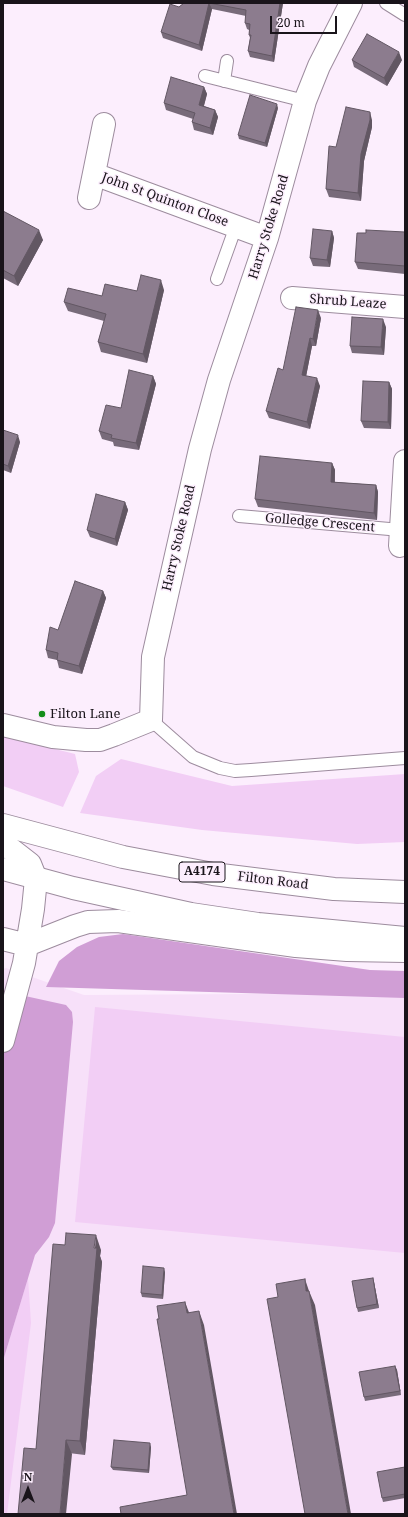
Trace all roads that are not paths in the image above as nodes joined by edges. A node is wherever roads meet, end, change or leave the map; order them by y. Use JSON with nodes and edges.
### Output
{"nodes":[{"id":1,"x":351,"y":3,"type":"edge"},
{"id":2,"x":386,"y":3,"type":"edge"},
{"id":3,"x":405,"y":14,"type":"edge"},
{"id":4,"x":227,"y":62,"type":"dead end"},
{"id":5,"x":206,"y":76,"type":"dead end"},
{"id":6,"x":224,"y":80,"type":"junction"},
{"id":7,"x":305,"y":101,"type":"junction"},
{"id":8,"x":104,"y":124,"type":"dead end"},
{"id":9,"x":94,"y":174,"type":"junction"},
{"id":10,"x":89,"y":198,"type":"dead end"},
{"id":11,"x":236,"y":226,"type":"junction"},
{"id":12,"x":267,"y":238,"type":"junction"},
{"id":13,"x":217,"y":279,"type":"dead end"},
{"id":14,"x":292,"y":298,"type":"dead end"},
{"id":15,"x":405,"y":307,"type":"edge"},
{"id":16,"x":405,"y":461,"type":"edge"},
{"id":17,"x":239,"y":516,"type":"dead end"},
{"id":18,"x":400,"y":538,"type":"joint"},
{"id":19,"x":151,"y":720,"type":"junction"},
{"id":20,"x":3,"y":725,"type":"edge"},
{"id":21,"x":405,"y":758,"type":"edge"},
{"id":22,"x":3,"y":825,"type":"edge"},
{"id":23,"x":3,"y":843,"type":"edge"},
{"id":24,"x":3,"y":869,"type":"edge"},
{"id":25,"x":36,"y":879,"type":"junction"},
{"id":26,"x":405,"y":892,"type":"edge"},
{"id":27,"x":405,"y":938,"type":"edge"},
{"id":28,"x":3,"y":939,"type":"edge"},
{"id":29,"x":28,"y":945,"type":"junction"},
{"id":30,"x":405,"y":951,"type":"edge"},
{"id":31,"x":3,"y":1041,"type":"edge"}],
"edges":[{"from":1,"to":7,"type":"street","name":"Harry Stoke Road"},
{"from":2,"to":3,"type":"lane"},
{"from":4,"to":6,"type":"lane"},
{"from":5,"to":6,"type":"lane"},
{"from":6,"to":7,"type":"lane"},
{"from":7,"to":12,"type":"street","name":"Harry Stoke Road"},
{"from":8,"to":9,"type":"street","name":"John St Quinton Close"},
{"from":9,"to":10,"type":"street","name":"John St Quinton Close"},
{"from":9,"to":11,"type":"street","name":"John St Quinton Close"},
{"from":11,"to":12,"type":"street","name":"John St Quinton Close"},
{"from":11,"to":13,"type":"lane","name":"John St Quinton Close"},
{"from":12,"to":19,"type":"street","name":"Harry Stoke Road"},
{"from":14,"to":15,"type":"street","name":"Shrub Leaze"},
{"from":16,"to":18,"type":"street","name":"Golledge Crescent"},
{"from":17,"to":18,"type":"lane","name":"Golledge Crescent"},
{"from":19,"to":20,"type":"street"},
{"from":19,"to":21,"type":"lane"},
{"from":22,"to":26,"type":"street","name":"Filton Road","number":"A4174"},
{"from":23,"to":25,"type":"street"},
{"from":24,"to":25,"type":"street"},
{"from":25,"to":27,"type":"street"},
{"from":25,"to":29,"type":"street"},
{"from":28,"to":29,"type":"street"},
{"from":29,"to":30,"type":"street"},
{"from":29,"to":31,"type":"street"}]}
